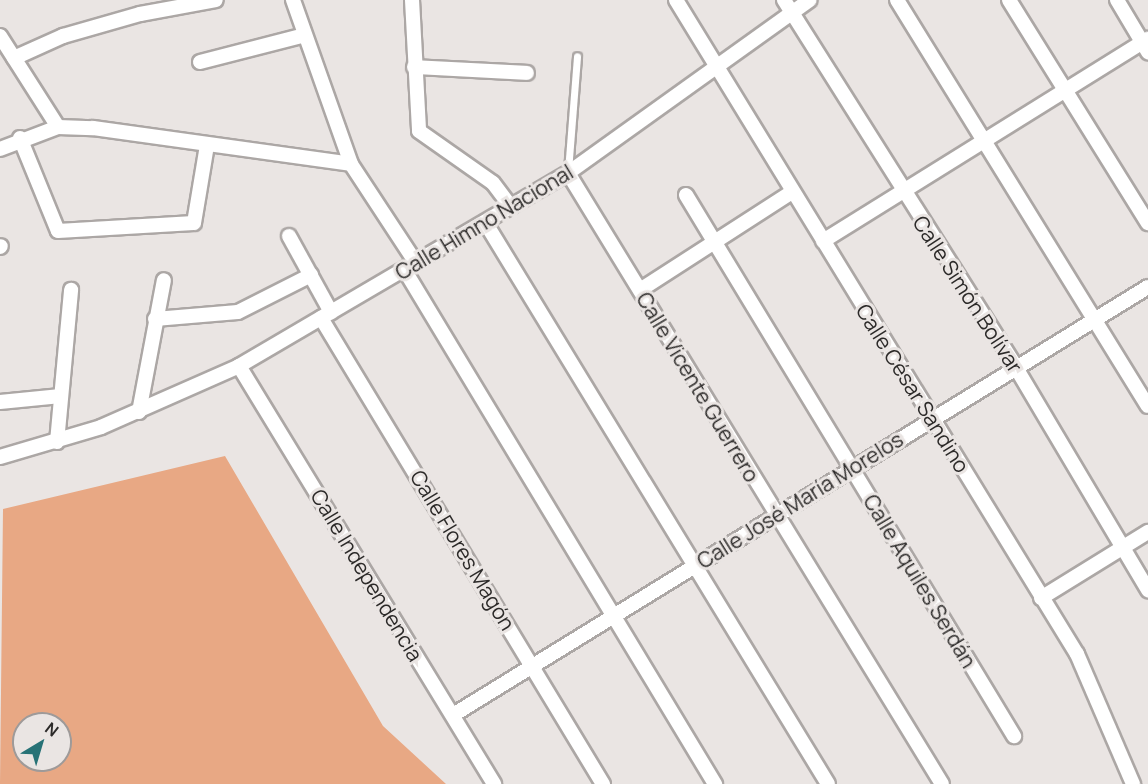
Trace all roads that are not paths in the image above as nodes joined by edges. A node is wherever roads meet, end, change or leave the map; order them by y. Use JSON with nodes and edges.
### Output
{"nodes":[{"id":1,"x":148,"y":0,"type":"edge"},
{"id":2,"x":216,"y":0,"type":"edge"},
{"id":3,"x":293,"y":0,"type":"edge"},
{"id":4,"x":412,"y":0,"type":"edge"},
{"id":5,"x":676,"y":0,"type":"edge"},
{"id":6,"x":810,"y":0,"type":"edge"},
{"id":7,"x":897,"y":0,"type":"edge"},
{"id":8,"x":1009,"y":0,"type":"edge"},
{"id":9,"x":1117,"y":0,"type":"edge"},
{"id":10,"x":788,"y":6,"type":"edge"},
{"id":11,"x":140,"y":14,"type":"junction"},
{"id":12,"x":305,"y":35,"type":"junction"},
{"id":13,"x":0,"y":36,"type":"edge"},
{"id":14,"x":1146,"y":44,"type":"edge"},
{"id":15,"x":577,"y":56,"type":"dead end"},
{"id":16,"x":14,"y":58,"type":"junction"},
{"id":17,"x":200,"y":62,"type":"dead end"},
{"id":18,"x":414,"y":67,"type":"junction"},
{"id":19,"x":716,"y":67,"type":"junction"},
{"id":20,"x":527,"y":73,"type":"dead end"},
{"id":21,"x":1064,"y":90,"type":"junction"},
{"id":22,"x":58,"y":127,"type":"junction"},
{"id":23,"x":21,"y":138,"type":"junction"},
{"id":24,"x":982,"y":140,"type":"junction"},
{"id":25,"x":207,"y":145,"type":"junction"},
{"id":26,"x":0,"y":149,"type":"edge"},
{"id":27,"x":351,"y":164,"type":"junction"},
{"id":28,"x":568,"y":174,"type":"junction"},
{"id":29,"x":901,"y":190,"type":"junction"},
{"id":30,"x":792,"y":192,"type":"junction"},
{"id":31,"x":686,"y":195,"type":"dead end"},
{"id":32,"x":511,"y":207,"type":"junction"},
{"id":33,"x":485,"y":222,"type":"junction"},
{"id":34,"x":1148,"y":223,"type":"edge"},
{"id":35,"x":289,"y":236,"type":"dead end"},
{"id":36,"x":714,"y":242,"type":"junction"},
{"id":37,"x":823,"y":242,"type":"junction"},
{"id":38,"x":410,"y":266,"type":"junction"},
{"id":39,"x":311,"y":275,"type":"junction"},
{"id":40,"x":164,"y":280,"type":"dead end"},
{"id":41,"x":1148,"y":287,"type":"edge"},
{"id":42,"x":71,"y":290,"type":"dead end"},
{"id":43,"x":640,"y":290,"type":"junction"},
{"id":44,"x":326,"y":315,"type":"junction"},
{"id":45,"x":154,"y":319,"type":"junction"},
{"id":46,"x":1096,"y":320,"type":"junction"},
{"id":47,"x":239,"y":366,"type":"junction"},
{"id":48,"x":1015,"y":366,"type":"junction"},
{"id":49,"x":61,"y":396,"type":"junction"},
{"id":50,"x":0,"y":402,"type":"edge"},
{"id":51,"x":1148,"y":406,"type":"edge"},
{"id":52,"x":139,"y":412,"type":"junction"},
{"id":53,"x":933,"y":418,"type":"junction"},
{"id":54,"x":57,"y":442,"type":"junction"},
{"id":55,"x":0,"y":457,"type":"edge"},
{"id":56,"x":852,"y":469,"type":"junction"},
{"id":57,"x":776,"y":516,"type":"junction"},
{"id":58,"x":1148,"y":532,"type":"edge"},
{"id":59,"x":1122,"y":549,"type":"junction"},
{"id":60,"x":693,"y":565,"type":"junction"},
{"id":61,"x":1148,"y":590,"type":"edge"},
{"id":62,"x":1041,"y":598,"type":"junction"},
{"id":63,"x":614,"y":616,"type":"junction"},
{"id":64,"x":534,"y":665,"type":"junction"},
{"id":65,"x":453,"y":716,"type":"junction"},
{"id":66,"x":1014,"y":736,"type":"dead end"},
{"id":67,"x":494,"y":784,"type":"edge"},
{"id":68,"x":603,"y":784,"type":"edge"},
{"id":69,"x":715,"y":784,"type":"edge"},
{"id":70,"x":828,"y":784,"type":"edge"},
{"id":71,"x":942,"y":784,"type":"edge"},
{"id":72,"x":1133,"y":784,"type":"edge"}],
"edges":[{"from":1,"to":11,"type":"street"},
{"from":2,"to":11,"type":"street"},
{"from":3,"to":12,"type":"street"},
{"from":4,"to":18,"type":"street"},
{"from":5,"to":19,"type":"street","name":"Calle César Sandino"},
{"from":6,"to":10,"type":"street","name":"Calle Himno Nacional"},
{"from":7,"to":24,"type":"street"},
{"from":8,"to":21,"type":"street"},
{"from":9,"to":14,"type":"street"},
{"from":10,"to":19,"type":"street","name":"Calle Himno Nacional"},
{"from":10,"to":29,"type":"street","name":"Calle Simón Bolívar"},
{"from":11,"to":16,"type":"street"},
{"from":12,"to":17,"type":"street"},
{"from":12,"to":27,"type":"street"},
{"from":13,"to":16,"type":"street"},
{"from":14,"to":21,"type":"street"},
{"from":15,"to":28,"type":"lane"},
{"from":16,"to":22,"type":"street"},
{"from":18,"to":20,"type":"street"},
{"from":18,"to":32,"type":"street"},
{"from":19,"to":28,"type":"street","name":"Calle Himno Nacional"},
{"from":19,"to":30,"type":"street","name":"Calle César Sandino"},
{"from":21,"to":24,"type":"street"},
{"from":21,"to":34,"type":"street"},
{"from":22,"to":23,"type":"street"},
{"from":22,"to":25,"type":"street"},
{"from":23,"to":25,"type":"street"},
{"from":23,"to":26,"type":"street"},
{"from":24,"to":29,"type":"street"},
{"from":24,"to":46,"type":"street"},
{"from":25,"to":27,"type":"street"},
{"from":27,"to":38,"type":"street"},
{"from":28,"to":32,"type":"street","name":"Calle Himno Nacional"},
{"from":28,"to":43,"type":"street","name":"Calle Vicente Guerrero"},
{"from":29,"to":37,"type":"street"},
{"from":29,"to":48,"type":"street","name":"Calle Simón Bolívar"},
{"from":30,"to":36,"type":"street"},
{"from":30,"to":37,"type":"street","name":"Calle César Sandino"},
{"from":31,"to":36,"type":"street","name":"Calle Aquiles Serdán"},
{"from":32,"to":33,"type":"street","name":"Calle Himno Nacional"},
{"from":33,"to":38,"type":"street","name":"Calle Himno Nacional"},
{"from":33,"to":60,"type":"street"},
{"from":35,"to":39,"type":"street","name":"Calle Flores Magón"},
{"from":36,"to":43,"type":"street"},
{"from":36,"to":56,"type":"street","name":"Calle Aquiles Serdán"},
{"from":37,"to":53,"type":"street","name":"Calle César Sandino"},
{"from":38,"to":44,"type":"street","name":"Calle Himno Nacional"},
{"from":38,"to":63,"type":"street"},
{"from":39,"to":44,"type":"street","name":"Calle Flores Magón"},
{"from":39,"to":45,"type":"street"},
{"from":40,"to":45,"type":"street"},
{"from":41,"to":46,"type":"street","name":"Calle José María Morelos"},
{"from":42,"to":49,"type":"street"},
{"from":43,"to":57,"type":"street","name":"Calle Vicente Guerrero"},
{"from":44,"to":47,"type":"street","name":"Calle Himno Nacional"},
{"from":44,"to":64,"type":"street","name":"Calle Flores Magón"},
{"from":45,"to":52,"type":"street"},
{"from":46,"to":48,"type":"street","name":"Calle José María Morelos"},
{"from":46,"to":51,"type":"street"},
{"from":47,"to":52,"type":"street","name":"Calle Himno Nacional"},
{"from":47,"to":65,"type":"street","name":"Calle Independencia"},
{"from":48,"to":53,"type":"street","name":"Calle José María Morelos"},
{"from":48,"to":59,"type":"street","name":"Calle Simón Bolívar"},
{"from":49,"to":50,"type":"street"},
{"from":49,"to":54,"type":"street"},
{"from":52,"to":54,"type":"street","name":"Calle Himno Nacional"},
{"from":53,"to":56,"type":"street","name":"Calle José María Morelos"},
{"from":53,"to":62,"type":"street","name":"Calle César Sandino"},
{"from":54,"to":55,"type":"street","name":"Calle Himno Nacional"},
{"from":56,"to":57,"type":"street","name":"Calle José María Morelos"},
{"from":56,"to":66,"type":"street","name":"Calle Aquiles Serdán"},
{"from":57,"to":60,"type":"street","name":"Calle José María Morelos"},
{"from":57,"to":71,"type":"street","name":"Calle Vicente Guerrero"},
{"from":58,"to":59,"type":"street"},
{"from":59,"to":61,"type":"street","name":"Calle Simón Bolívar"},
{"from":59,"to":62,"type":"street"},
{"from":60,"to":63,"type":"street","name":"Calle José María Morelos"},
{"from":60,"to":70,"type":"street"},
{"from":62,"to":72,"type":"street","name":"Calle César Sandino"},
{"from":63,"to":64,"type":"street","name":"Calle José María Morelos"},
{"from":63,"to":69,"type":"street"},
{"from":64,"to":65,"type":"street","name":"Calle José María Morelos"},
{"from":64,"to":68,"type":"street","name":"Calle Flores Magón"},
{"from":65,"to":67,"type":"street","name":"Calle Independencia"}]}
